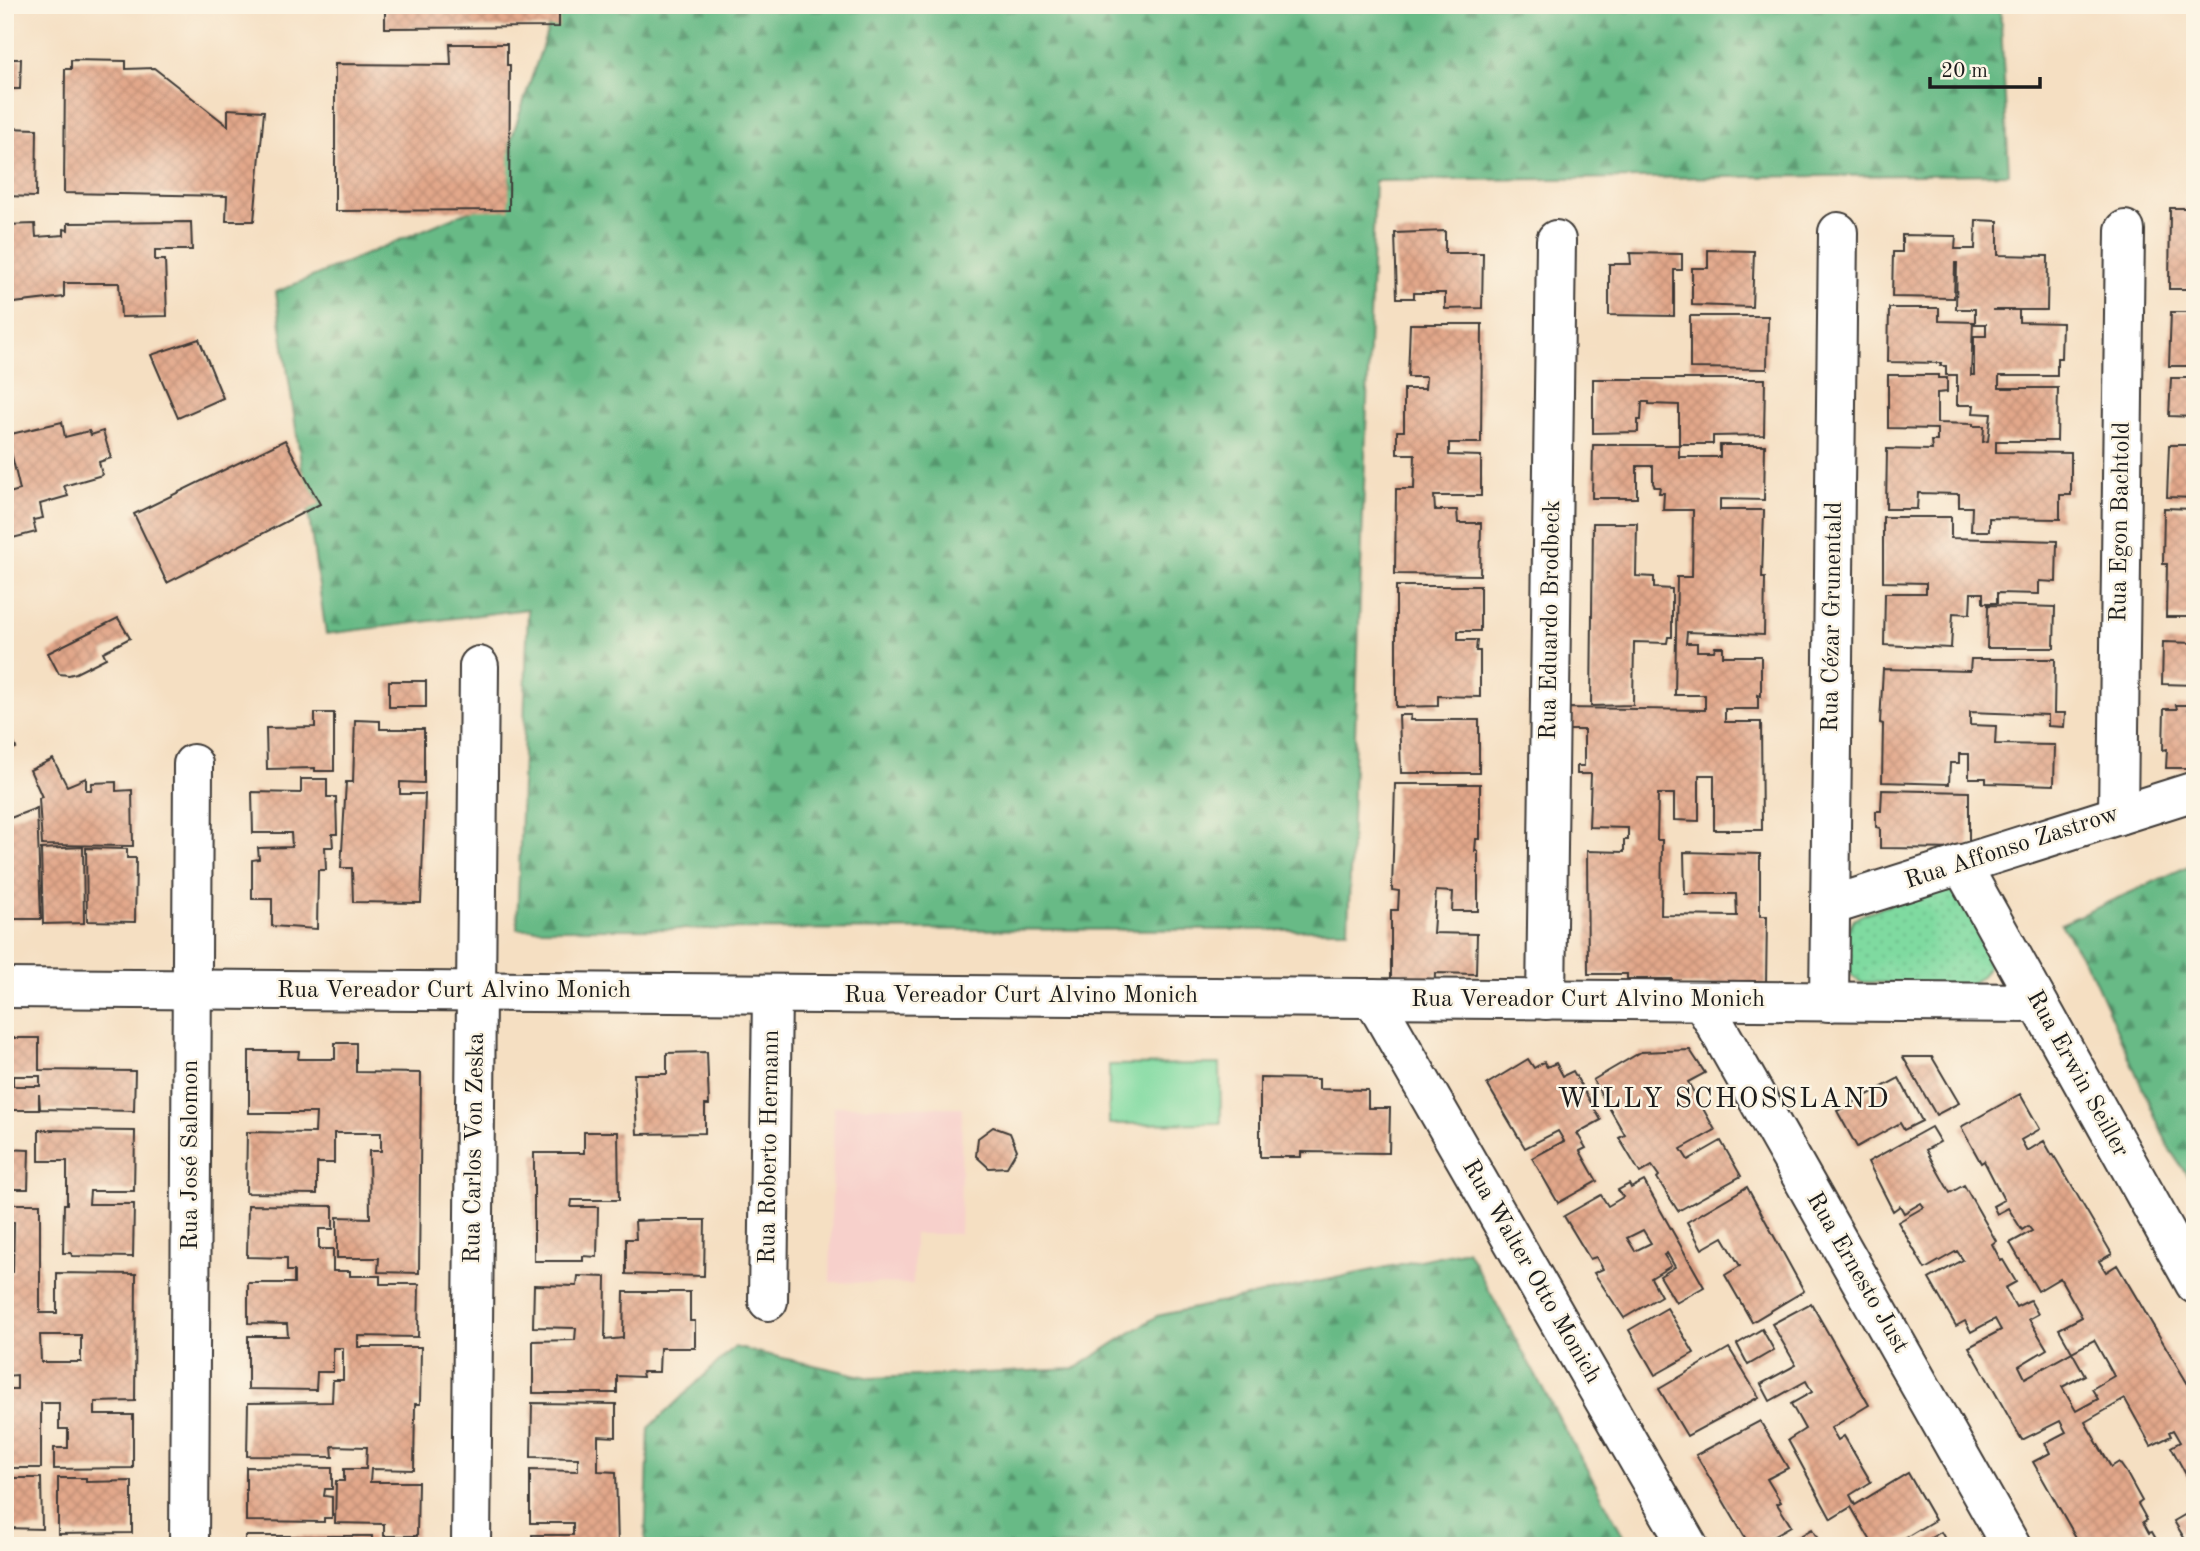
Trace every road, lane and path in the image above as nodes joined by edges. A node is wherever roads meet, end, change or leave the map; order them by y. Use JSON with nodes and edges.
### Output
{"nodes":[{"id":1,"x":2125,"y":230,"type":"dead end"},
{"id":2,"x":1838,"y":232,"type":"dead end"},
{"id":3,"x":1556,"y":240,"type":"dead end"},
{"id":4,"x":479,"y":666,"type":"dead end"},
{"id":5,"x":193,"y":764,"type":"dead end"},
{"id":6,"x":2195,"y":791,"type":"edge"},
{"id":7,"x":2118,"y":815,"type":"junction"},
{"id":8,"x":1961,"y":864,"type":"junction"},
{"id":9,"x":1830,"y":906,"type":"junction"},
{"id":10,"x":5,"y":988,"type":"edge"},
{"id":11,"x":192,"y":989,"type":"junction"},
{"id":12,"x":476,"y":991,"type":"junction"},
{"id":13,"x":772,"y":994,"type":"junction"},
{"id":14,"x":1373,"y":999,"type":"junction"},
{"id":15,"x":1546,"y":1000,"type":"junction"},
{"id":16,"x":1702,"y":1001,"type":"junction"},
{"id":17,"x":1829,"y":1002,"type":"junction"},
{"id":18,"x":2037,"y":1003,"type":"junction"},
{"id":19,"x":2195,"y":1284,"type":"edge"},
{"id":20,"x":768,"y":1301,"type":"dead end"},
{"id":21,"x":189,"y":1546,"type":"edge"},
{"id":22,"x":471,"y":1546,"type":"edge"},
{"id":23,"x":1688,"y":1546,"type":"edge"},
{"id":24,"x":2011,"y":1546,"type":"edge"}],
"edges":[{"from":1,"to":7,"type":"street","name":"Rua Egon Bachtold"},
{"from":2,"to":9,"type":"street","name":"Rua Cézar Grunentald"},
{"from":3,"to":15,"type":"street","name":"Rua Eduardo Brodbeck"},
{"from":4,"to":12,"type":"street","name":"Rua Carlos Von Zeska"},
{"from":5,"to":11,"type":"street","name":"Rua José Salomon"},
{"from":6,"to":7,"type":"street","name":"Rua Affonso Zastrow"},
{"from":7,"to":8,"type":"street","name":"Rua Affonso Zastrow"},
{"from":8,"to":9,"type":"street","name":"Rua Affonso Zastrow"},
{"from":8,"to":18,"type":"street","name":"Rua Erwin Seiller"},
{"from":9,"to":17,"type":"street","name":"Rua Cézar Grunentald"},
{"from":10,"to":11,"type":"street","name":"Rua Vereador Curt Alvino Monich"},
{"from":11,"to":12,"type":"street","name":"Rua Vereador Curt Alvino Monich"},
{"from":11,"to":21,"type":"street","name":"Rua José Salomon"},
{"from":12,"to":13,"type":"street","name":"Rua Vereador Curt Alvino Monich"},
{"from":12,"to":22,"type":"street","name":"Rua Carlos Von Zeska"},
{"from":13,"to":14,"type":"street","name":"Rua Vereador Curt Alvino Monich"},
{"from":13,"to":20,"type":"street","name":"Rua Roberto Hermann"},
{"from":14,"to":15,"type":"street","name":"Rua Vereador Curt Alvino Monich"},
{"from":14,"to":23,"type":"street","name":"Rua Walter Otto Monich"},
{"from":15,"to":16,"type":"street","name":"Rua Vereador Curt Alvino Monich"},
{"from":16,"to":17,"type":"street","name":"Rua Vereador Curt Alvino Monich"},
{"from":16,"to":24,"type":"street","name":"Rua Ernesto Just"},
{"from":17,"to":18,"type":"street","name":"Rua Vereador Curt Alvino Monich"},
{"from":18,"to":19,"type":"street","name":"Rua Erwin Seiller"}]}
